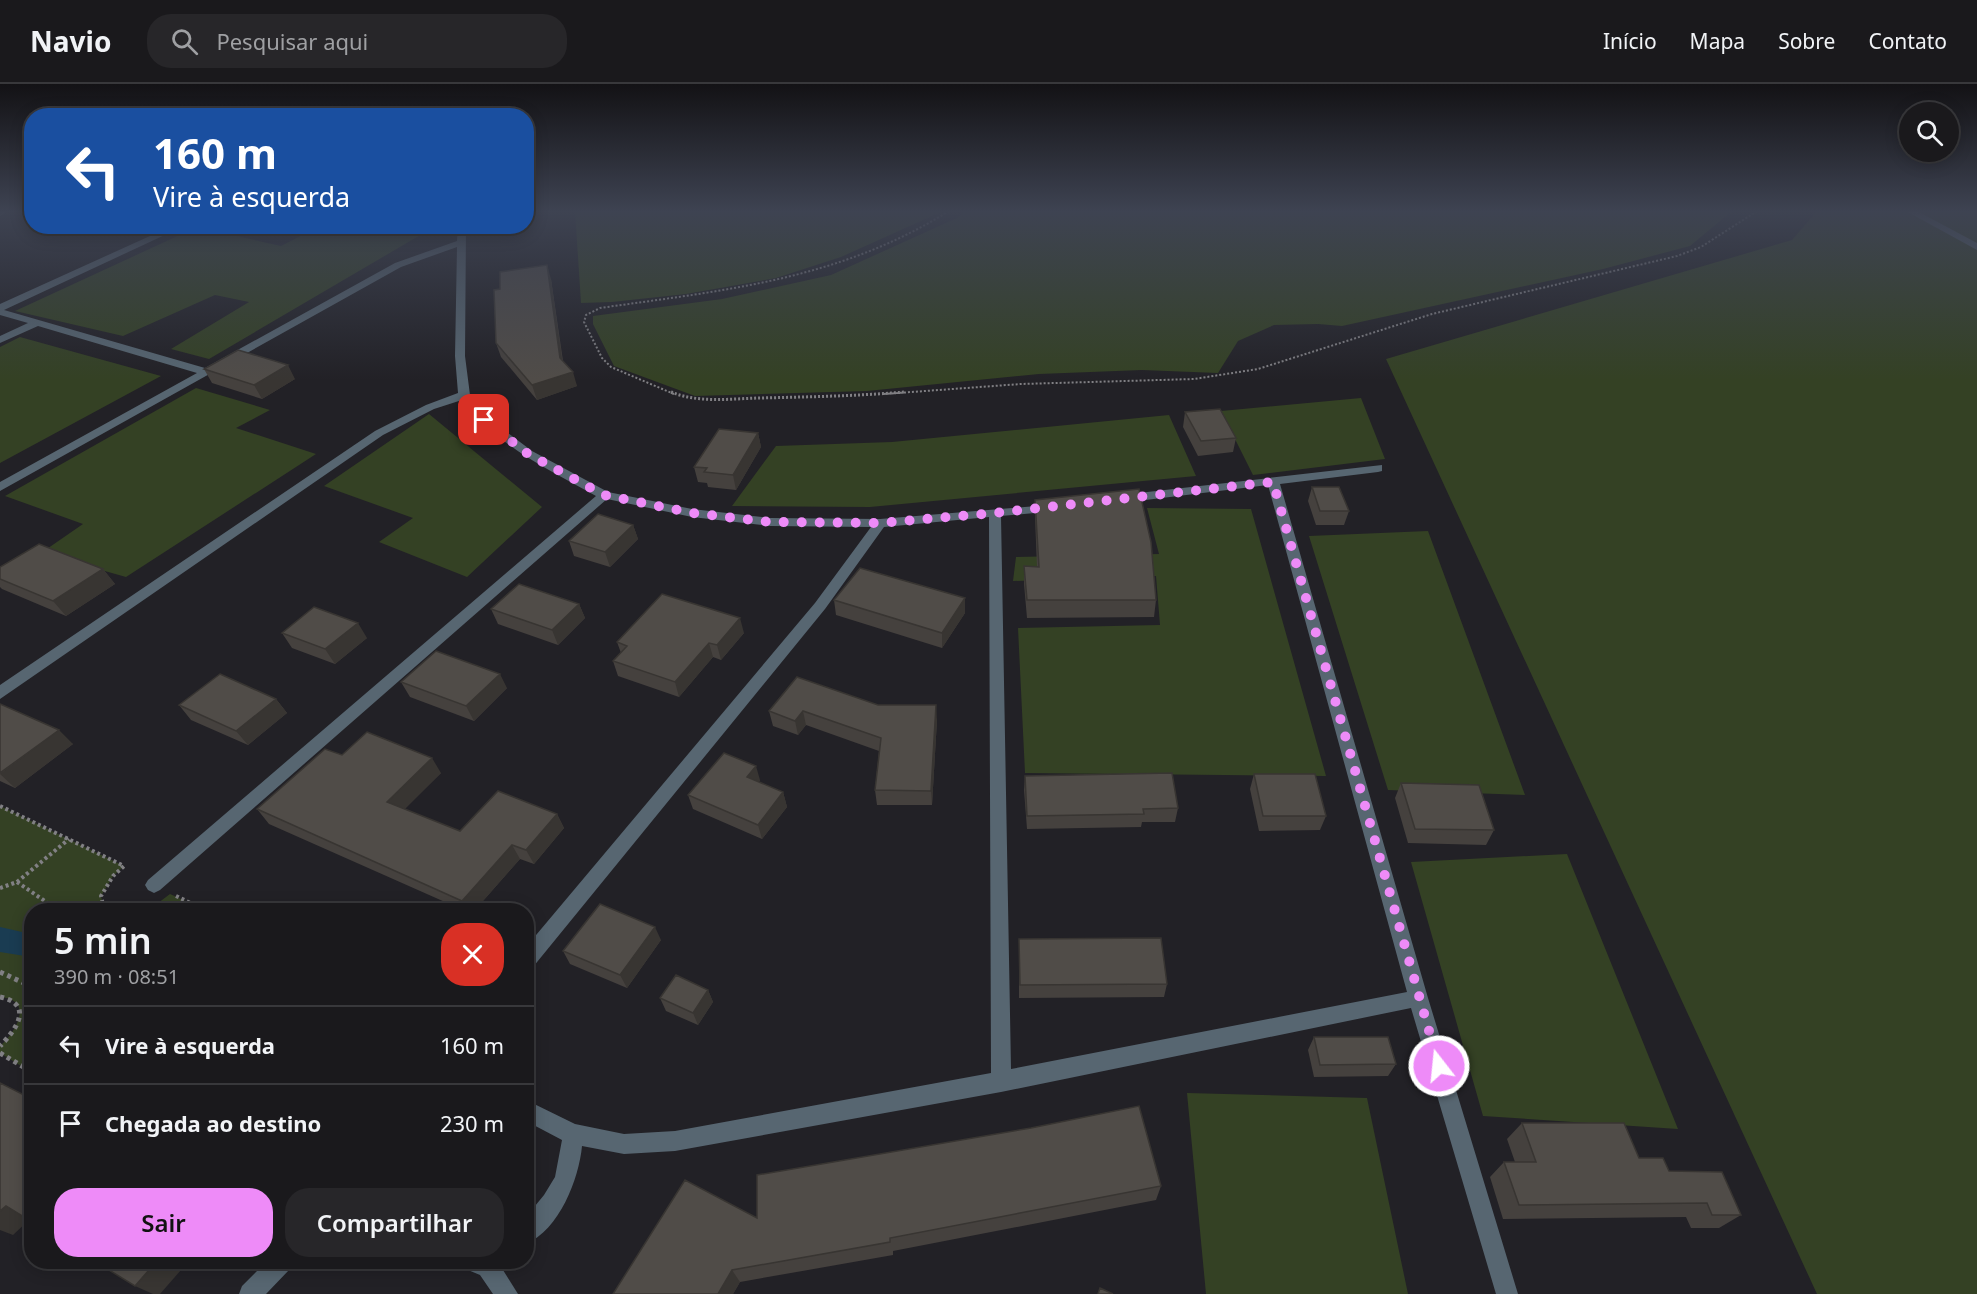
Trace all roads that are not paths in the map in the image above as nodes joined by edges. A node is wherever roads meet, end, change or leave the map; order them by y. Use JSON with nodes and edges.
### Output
{"nodes":[{"id":1,"x":91,"y":267,"type":"edge"},
{"id":2,"x":394,"y":267,"type":"edge"},
{"id":3,"x":461,"y":267,"type":"edge"},
{"id":4,"x":0,"y":310,"type":"edge"},
{"id":5,"x":36,"y":324,"type":"junction"},
{"id":6,"x":0,"y":340,"type":"edge"},
{"id":7,"x":207,"y":372,"type":"junction"},
{"id":8,"x":464,"y":395,"type":"junction"},
{"id":9,"x":1378,"y":468,"type":"dead end"},
{"id":10,"x":1273,"y":482,"type":"junction"},
{"id":11,"x":0,"y":487,"type":"edge"},
{"id":12,"x":604,"y":495,"type":"junction"},
{"id":13,"x":1111,"y":500,"type":"edge"},
{"id":14,"x":1065,"y":506,"type":"edge"},
{"id":15,"x":995,"y":513,"type":"junction"},
{"id":16,"x":880,"y":523,"type":"junction"},
{"id":17,"x":0,"y":693,"type":"edge"},
{"id":18,"x":154,"y":885,"type":"dead end"},
{"id":19,"x":534,"y":951,"type":"edge"},
{"id":20,"x":1418,"y":998,"type":"junction"},
{"id":21,"x":1001,"y":1082,"type":"junction"},
{"id":22,"x":534,"y":1114,"type":"edge"},
{"id":23,"x":573,"y":1134,"type":"junction"},
{"id":24,"x":534,"y":1227,"type":"edge"},
{"id":25,"x":273,"y":1269,"type":"edge"},
{"id":26,"x":490,"y":1269,"type":"edge"},
{"id":27,"x":250,"y":1294,"type":"edge"},
{"id":28,"x":507,"y":1294,"type":"edge"},
{"id":29,"x":1507,"y":1294,"type":"edge"}],
"edges":[{"from":1,"to":4,"type":"street"},
{"from":2,"to":7,"type":"street"},
{"from":3,"to":8,"type":"street"},
{"from":4,"to":5,"type":"street"},
{"from":5,"to":6,"type":"street"},
{"from":5,"to":7,"type":"street"},
{"from":7,"to":11,"type":"street"},
{"from":8,"to":12,"type":"street"},
{"from":8,"to":17,"type":"street"},
{"from":9,"to":10,"type":"street"},
{"from":10,"to":13,"type":"street"},
{"from":10,"to":20,"type":"street"},
{"from":12,"to":16,"type":"street"},
{"from":12,"to":18,"type":"street"},
{"from":14,"to":15,"type":"street"},
{"from":15,"to":16,"type":"street"},
{"from":15,"to":21,"type":"street"},
{"from":16,"to":19,"type":"street"},
{"from":20,"to":21,"type":"street"},
{"from":20,"to":29,"type":"street"},
{"from":21,"to":23,"type":"street"},
{"from":22,"to":23,"type":"street"},
{"from":23,"to":24,"type":"street"},
{"from":25,"to":27,"type":"street"},
{"from":26,"to":28,"type":"street"}]}
